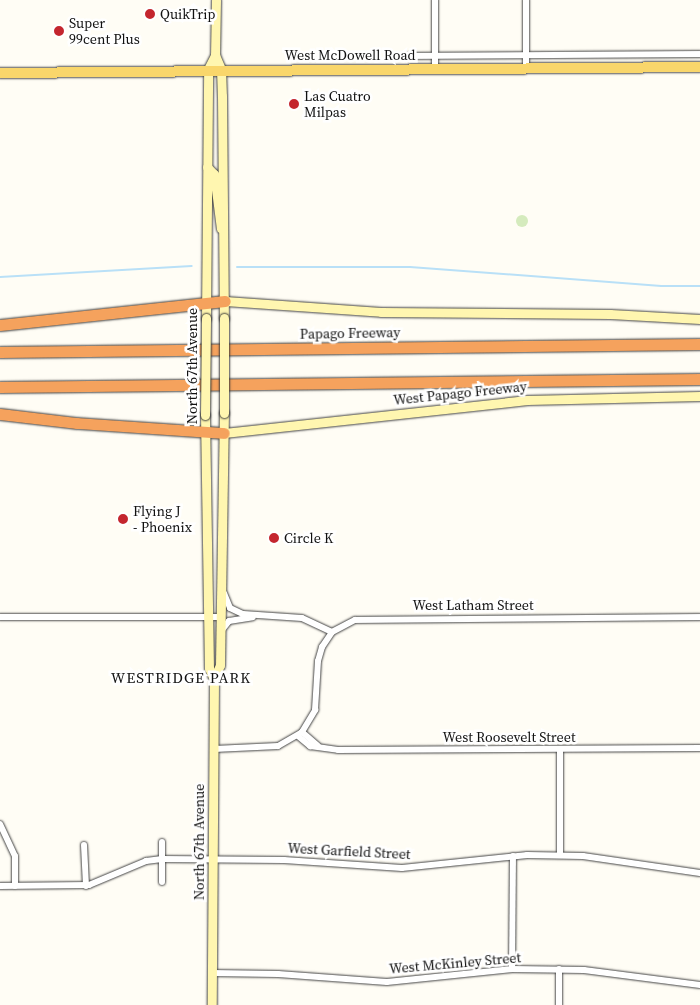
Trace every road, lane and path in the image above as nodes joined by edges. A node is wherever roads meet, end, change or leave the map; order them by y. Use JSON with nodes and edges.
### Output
{"nodes":[{"id":1,"x":216,"y":0,"type":"edge"},
{"id":2,"x":435,"y":0,"type":"edge"},
{"id":3,"x":526,"y":0,"type":"edge"},
{"id":4,"x":700,"y":54,"type":"edge"},
{"id":5,"x":215,"y":55,"type":"junction"},
{"id":6,"x":526,"y":55,"type":"junction"},
{"id":7,"x":407,"y":56,"type":"dead end"},
{"id":8,"x":435,"y":56,"type":"junction"},
{"id":9,"x":700,"y":67,"type":"edge"},
{"id":10,"x":526,"y":68,"type":"junction"},
{"id":11,"x":208,"y":69,"type":"junction"},
{"id":12,"x":221,"y":69,"type":"junction"},
{"id":13,"x":435,"y":69,"type":"junction"},
{"id":14,"x":0,"y":73,"type":"edge"},
{"id":15,"x":207,"y":167,"type":"junction"},
{"id":16,"x":225,"y":242,"type":"junction"},
{"id":17,"x":206,"y":302,"type":"junction"},
{"id":18,"x":230,"y":302,"type":"junction"},
{"id":19,"x":700,"y":319,"type":"edge"},
{"id":20,"x":0,"y":325,"type":"edge"},
{"id":21,"x":700,"y":344,"type":"edge"},
{"id":22,"x":0,"y":352,"type":"edge"},
{"id":23,"x":700,"y":379,"type":"edge"},
{"id":24,"x":0,"y":386,"type":"edge"},
{"id":25,"x":700,"y":396,"type":"edge"},
{"id":26,"x":0,"y":414,"type":"edge"},
{"id":27,"x":205,"y":433,"type":"junction"},
{"id":28,"x":224,"y":433,"type":"junction"},
{"id":29,"x":222,"y":578,"type":"junction"},
{"id":30,"x":253,"y":616,"type":"junction"},
{"id":31,"x":0,"y":617,"type":"edge"},
{"id":32,"x":209,"y":617,"type":"junction"},
{"id":33,"x":221,"y":617,"type":"junction"},
{"id":34,"x":700,"y":617,"type":"edge"},
{"id":35,"x":221,"y":631,"type":"junction"},
{"id":36,"x":332,"y":632,"type":"junction"},
{"id":37,"x":214,"y":679,"type":"junction"},
{"id":38,"x":300,"y":734,"type":"junction"},
{"id":39,"x":700,"y":748,"type":"edge"},
{"id":40,"x":214,"y":749,"type":"junction"},
{"id":41,"x":560,"y":749,"type":"junction"},
{"id":42,"x":0,"y":824,"type":"edge"},
{"id":43,"x":162,"y":842,"type":"dead end"},
{"id":44,"x":84,"y":845,"type":"dead end"},
{"id":45,"x":560,"y":855,"type":"junction"},
{"id":46,"x":513,"y":856,"type":"junction"},
{"id":47,"x":162,"y":859,"type":"junction"},
{"id":48,"x":213,"y":859,"type":"junction"},
{"id":49,"x":700,"y":873,"type":"edge"},
{"id":50,"x":162,"y":882,"type":"dead end"},
{"id":51,"x":0,"y":886,"type":"edge"},
{"id":52,"x":16,"y":886,"type":"junction"},
{"id":53,"x":86,"y":886,"type":"junction"},
{"id":54,"x":512,"y":969,"type":"junction"},
{"id":55,"x":559,"y":969,"type":"junction"},
{"id":56,"x":212,"y":973,"type":"junction"},
{"id":57,"x":700,"y":984,"type":"edge"},
{"id":58,"x":212,"y":1005,"type":"edge"},
{"id":59,"x":558,"y":1005,"type":"edge"}],
"edges":[{"from":1,"to":5,"type":"main road","name":"North 67th Avenue"},
{"from":2,"to":8,"type":"street"},
{"from":3,"to":6,"type":"street"},
{"from":4,"to":6,"type":"street","name":"West McDowell Road"},
{"from":5,"to":11,"type":"main road","name":"North 67th Avenue"},
{"from":5,"to":12,"type":"main road","name":"North 67th Avenue"},
{"from":6,"to":8,"type":"street","name":"West McDowell Road"},
{"from":6,"to":10,"type":"street"},
{"from":7,"to":8,"type":"street","name":"West McDowell Road"},
{"from":8,"to":13,"type":"street"},
{"from":9,"to":10,"type":"main road","name":"West McDowell Road"},
{"from":10,"to":13,"type":"main road","name":"West McDowell Road"},
{"from":11,"to":12,"type":"main road","name":"West McDowell Road"},
{"from":11,"to":14,"type":"main road","name":"West McDowell Road"},
{"from":11,"to":15,"type":"main road","name":"North 67th Avenue"},
{"from":12,"to":13,"type":"main road","name":"West McDowell Road"},
{"from":12,"to":16,"type":"main road","name":"North 67th Avenue"},
{"from":15,"to":16,"type":"main road"},
{"from":15,"to":17,"type":"main road","name":"North 67th Avenue"},
{"from":16,"to":18,"type":"main road","name":"North 67th Avenue"},
{"from":17,"to":18,"type":"highway"},
{"from":17,"to":20,"type":"highway"},
{"from":17,"to":27,"type":"main road","name":"North 67th Avenue","bridge":true},
{"from":18,"to":19,"type":"main road"},
{"from":18,"to":28,"type":"main road","name":"North 67th Avenue","bridge":true},
{"from":21,"to":22,"type":"highway","name":"Papago Freeway"},
{"from":23,"to":24,"type":"highway"},
{"from":25,"to":28,"type":"main road","name":"West Papago Freeway"},
{"from":26,"to":27,"type":"highway"},
{"from":27,"to":28,"type":"highway"},
{"from":27,"to":32,"type":"main road","name":"North 67th Avenue"},
{"from":28,"to":29,"type":"main road","name":"North 67th Avenue"},
{"from":29,"to":30,"type":"street"},
{"from":29,"to":33,"type":"main road","name":"North 67th Avenue"},
{"from":30,"to":35,"type":"street"},
{"from":30,"to":36,"type":"street"},
{"from":31,"to":32,"type":"street"},
{"from":32,"to":33,"type":"street"},
{"from":32,"to":37,"type":"main road","name":"North 67th Avenue"},
{"from":33,"to":35,"type":"main road","name":"North 67th Avenue"},
{"from":34,"to":36,"type":"street","name":"West Latham Street"},
{"from":35,"to":37,"type":"main road","name":"North 67th Avenue"},
{"from":36,"to":38,"type":"street"},
{"from":37,"to":40,"type":"main road","name":"North 67th Avenue"},
{"from":38,"to":40,"type":"street"},
{"from":38,"to":41,"type":"street","name":"West Roosevelt Street"},
{"from":39,"to":41,"type":"street","name":"West Roosevelt Street"},
{"from":40,"to":48,"type":"main road","name":"North 67th Avenue"},
{"from":41,"to":45,"type":"street"},
{"from":42,"to":52,"type":"street"},
{"from":43,"to":47,"type":"street"},
{"from":44,"to":53,"type":"street"},
{"from":45,"to":46,"type":"street","name":"West Garfield Street"},
{"from":45,"to":49,"type":"street","name":"West Garfield Street"},
{"from":46,"to":48,"type":"street","name":"West Garfield Street"},
{"from":46,"to":54,"type":"street"},
{"from":47,"to":48,"type":"street","name":"West Garfield Street"},
{"from":47,"to":50,"type":"street"},
{"from":47,"to":53,"type":"street","name":"West Garfield Street"},
{"from":48,"to":56,"type":"main road","name":"North 67th Avenue"},
{"from":51,"to":52,"type":"street","name":"West Garfield Street"},
{"from":52,"to":53,"type":"street","name":"West Garfield Street"},
{"from":54,"to":55,"type":"street","name":"West McKinley Street"},
{"from":54,"to":56,"type":"street","name":"West McKinley Street"},
{"from":55,"to":57,"type":"street","name":"West McKinley Street"},
{"from":55,"to":59,"type":"street"},
{"from":56,"to":58,"type":"main road","name":"North 67th Avenue"}]}
